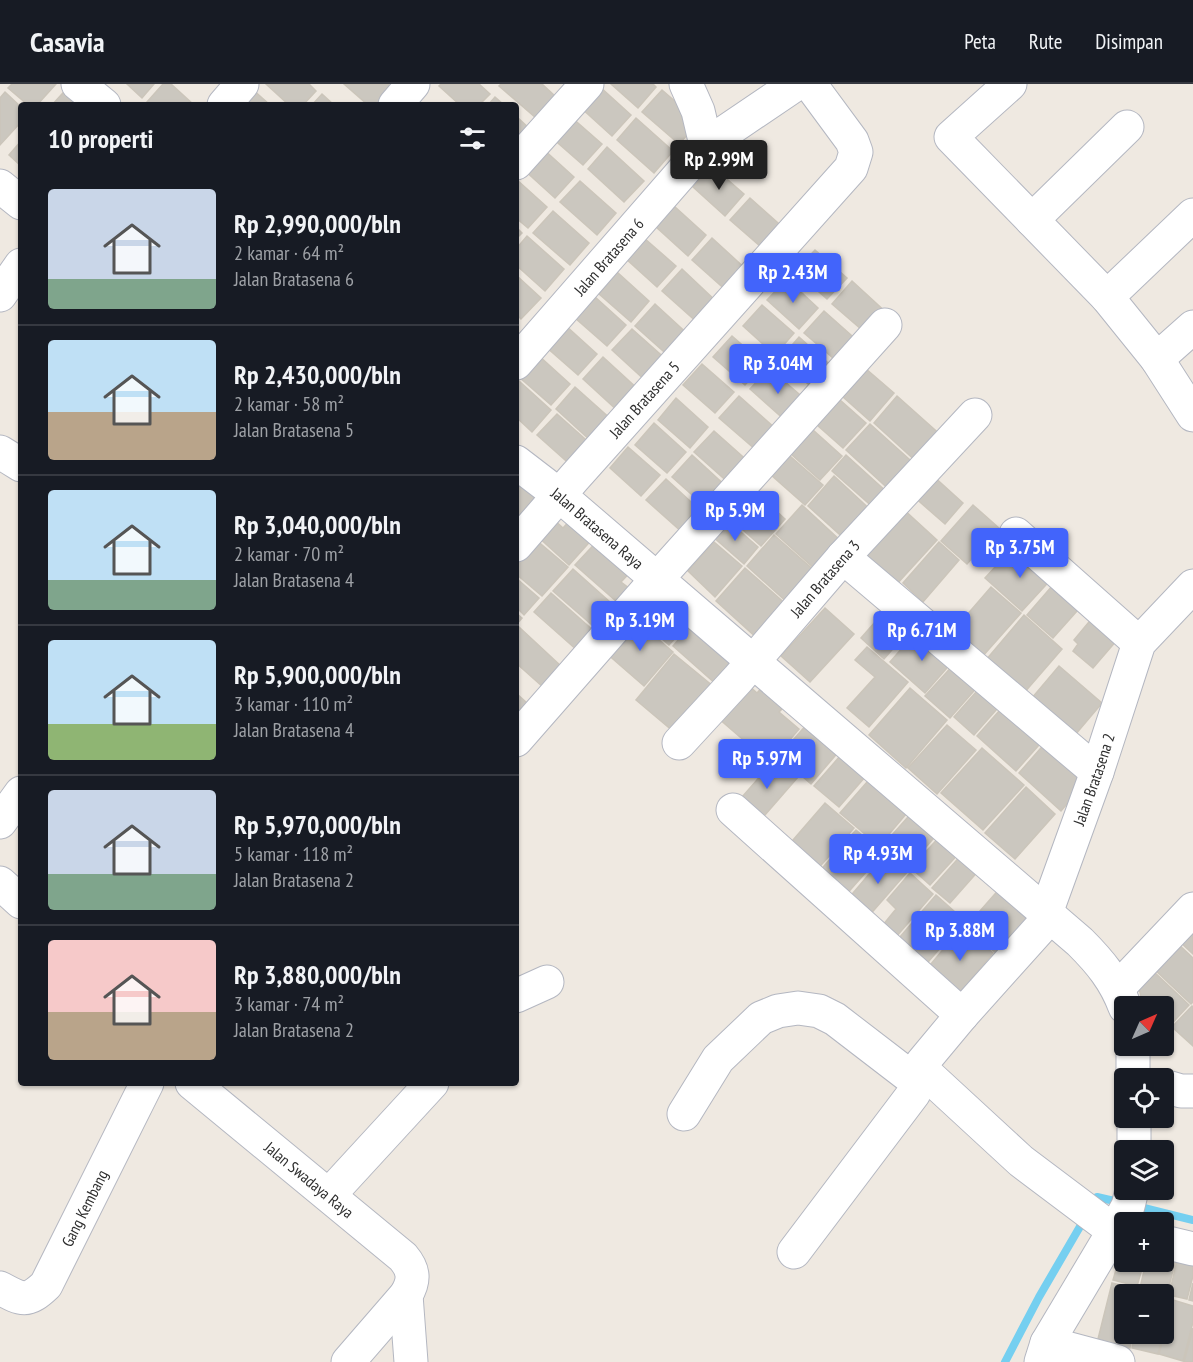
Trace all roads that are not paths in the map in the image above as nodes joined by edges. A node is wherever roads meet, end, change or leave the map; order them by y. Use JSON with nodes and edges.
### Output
{"nodes":[{"id":1,"x":78,"y":84,"type":"edge"},
{"id":2,"x":242,"y":84,"type":"edge"},
{"id":3,"x":413,"y":84,"type":"edge"},
{"id":4,"x":587,"y":84,"type":"edge"},
{"id":5,"x":686,"y":84,"type":"edge"},
{"id":6,"x":796,"y":84,"type":"edge"},
{"id":7,"x":810,"y":84,"type":"edge"},
{"id":8,"x":1010,"y":84,"type":"edge"},
{"id":9,"x":100,"y":102,"type":"edge"},
{"id":10,"x":227,"y":102,"type":"edge"},
{"id":11,"x":398,"y":102,"type":"edge"},
{"id":12,"x":1127,"y":128,"type":"dead end"},
{"id":13,"x":706,"y":144,"type":"junction"},
{"id":14,"x":519,"y":160,"type":"edge"},
{"id":15,"x":0,"y":186,"type":"edge"},
{"id":16,"x":18,"y":201,"type":"edge"},
{"id":17,"x":1193,"y":215,"type":"edge"},
{"id":18,"x":1032,"y":220,"type":"junction"},
{"id":19,"x":18,"y":269,"type":"edge"},
{"id":20,"x":0,"y":295,"type":"edge"},
{"id":21,"x":1107,"y":297,"type":"junction"},
{"id":22,"x":885,"y":325,"type":"dead end"},
{"id":23,"x":1193,"y":327,"type":"edge"},
{"id":24,"x":1157,"y":359,"type":"junction"},
{"id":25,"x":519,"y":360,"type":"edge"},
{"id":26,"x":975,"y":414,"type":"dead end"},
{"id":27,"x":1193,"y":415,"type":"edge"},
{"id":28,"x":0,"y":452,"type":"edge"},
{"id":29,"x":18,"y":463,"type":"edge"},
{"id":30,"x":519,"y":464,"type":"edge"},
{"id":31,"x":559,"y":495,"type":"junction"},
{"id":32,"x":1016,"y":534,"type":"dead end"},
{"id":33,"x":519,"y":542,"type":"edge"},
{"id":34,"x":843,"y":557,"type":"junction"},
{"id":35,"x":657,"y":579,"type":"junction"},
{"id":36,"x":1193,"y":586,"type":"edge"},
{"id":37,"x":1139,"y":643,"type":"junction"},
{"id":38,"x":753,"y":662,"type":"junction"},
{"id":39,"x":519,"y":737,"type":"edge"},
{"id":40,"x":679,"y":743,"type":"dead end"},
{"id":41,"x":1097,"y":772,"type":"junction"},
{"id":42,"x":18,"y":797,"type":"edge"},
{"id":43,"x":733,"y":810,"type":"dead end"},
{"id":44,"x":0,"y":822,"type":"edge"},
{"id":45,"x":0,"y":883,"type":"edge"},
{"id":46,"x":18,"y":899,"type":"edge"},
{"id":47,"x":1193,"y":909,"type":"edge"},
{"id":48,"x":1048,"y":915,"type":"junction"},
{"id":49,"x":547,"y":982,"type":"dead end"},
{"id":50,"x":519,"y":995,"type":"edge"},
{"id":51,"x":1121,"y":996,"type":"edge"},
{"id":52,"x":1124,"y":996,"type":"edge"},
{"id":53,"x":962,"y":1015,"type":"junction"},
{"id":54,"x":919,"y":1074,"type":"junction"},
{"id":55,"x":146,"y":1086,"type":"edge"},
{"id":56,"x":196,"y":1086,"type":"edge"},
{"id":57,"x":429,"y":1086,"type":"edge"},
{"id":58,"x":1174,"y":1089,"type":"edge"},
{"id":59,"x":1193,"y":1091,"type":"edge"},
{"id":60,"x":684,"y":1114,"type":"dead end"},
{"id":61,"x":329,"y":1195,"type":"junction"},
{"id":62,"x":1126,"y":1211,"type":"edge"},
{"id":63,"x":1174,"y":1244,"type":"edge"},
{"id":64,"x":1193,"y":1249,"type":"edge"},
{"id":65,"x":794,"y":1252,"type":"dead end"},
{"id":66,"x":0,"y":1288,"type":"edge"},
{"id":67,"x":409,"y":1290,"type":"junction"},
{"id":68,"x":1044,"y":1353,"type":"edge"},
{"id":69,"x":348,"y":1362,"type":"edge"},
{"id":70,"x":411,"y":1362,"type":"edge"},
{"id":71,"x":1118,"y":1362,"type":"edge"}],
"edges":[{"from":1,"to":9,"type":"street"},
{"from":2,"to":10,"type":"street"},
{"from":3,"to":11,"type":"street"},
{"from":4,"to":14,"type":"street"},
{"from":5,"to":13,"type":"street"},
{"from":6,"to":13,"type":"street","name":"Jalan Bratasena 6"},
{"from":7,"to":31,"type":"street","name":"Jalan Bratasena 5"},
{"from":8,"to":18,"type":"street"},
{"from":12,"to":18,"type":"street"},
{"from":13,"to":25,"type":"street","name":"Jalan Bratasena 6"},
{"from":15,"to":16,"type":"street"},
{"from":17,"to":21,"type":"street"},
{"from":18,"to":21,"type":"street"},
{"from":19,"to":20,"type":"street"},
{"from":21,"to":24,"type":"street"},
{"from":22,"to":35,"type":"street"},
{"from":23,"to":24,"type":"street"},
{"from":24,"to":27,"type":"street"},
{"from":26,"to":34,"type":"street","name":"Jalan Bratasena 3"},
{"from":28,"to":29,"type":"street"},
{"from":30,"to":31,"type":"street","name":"Jalan Bratasena Raya"},
{"from":31,"to":33,"type":"street","name":"Jalan Bratasena 5"},
{"from":31,"to":35,"type":"street","name":"Jalan Bratasena Raya"},
{"from":32,"to":37,"type":"street"},
{"from":34,"to":38,"type":"street","name":"Jalan Bratasena 3"},
{"from":34,"to":41,"type":"street"},
{"from":35,"to":38,"type":"street","name":"Jalan Bratasena Raya"},
{"from":35,"to":39,"type":"street"},
{"from":36,"to":37,"type":"street"},
{"from":37,"to":41,"type":"street","name":"Jalan Bratasena 2"},
{"from":38,"to":40,"type":"street","name":"Jalan Bratasena 3"},
{"from":38,"to":48,"type":"street","name":"Jalan Bratasena Raya"},
{"from":41,"to":48,"type":"street","name":"Jalan Bratasena 2"},
{"from":42,"to":44,"type":"street"},
{"from":43,"to":53,"type":"street"},
{"from":45,"to":46,"type":"street"},
{"from":47,"to":52,"type":"street"},
{"from":48,"to":51,"type":"street","name":"Jalan Bratasena Raya"},
{"from":48,"to":53,"type":"street","name":"Jalan Bratasena 2"},
{"from":49,"to":50,"type":"street"},
{"from":53,"to":54,"type":"street","name":"Jalan Bratasena 2"},
{"from":54,"to":60,"type":"street"},
{"from":54,"to":62,"type":"street"},
{"from":54,"to":65,"type":"street","name":"Jalan Bratasena 2"},
{"from":55,"to":66,"type":"street","name":"Gang Kembang"},
{"from":56,"to":61,"type":"street","name":"Jalan Swadaya Raya"},
{"from":57,"to":61,"type":"street"},
{"from":58,"to":59,"type":"street"},
{"from":61,"to":67,"type":"street","name":"Jalan Swadaya Raya"},
{"from":62,"to":68,"type":"street"},
{"from":63,"to":64,"type":"street"},
{"from":67,"to":69,"type":"street"},
{"from":67,"to":70,"type":"street","name":"Jalan Swadaya Raya"},
{"from":68,"to":71,"type":"street"}]}
